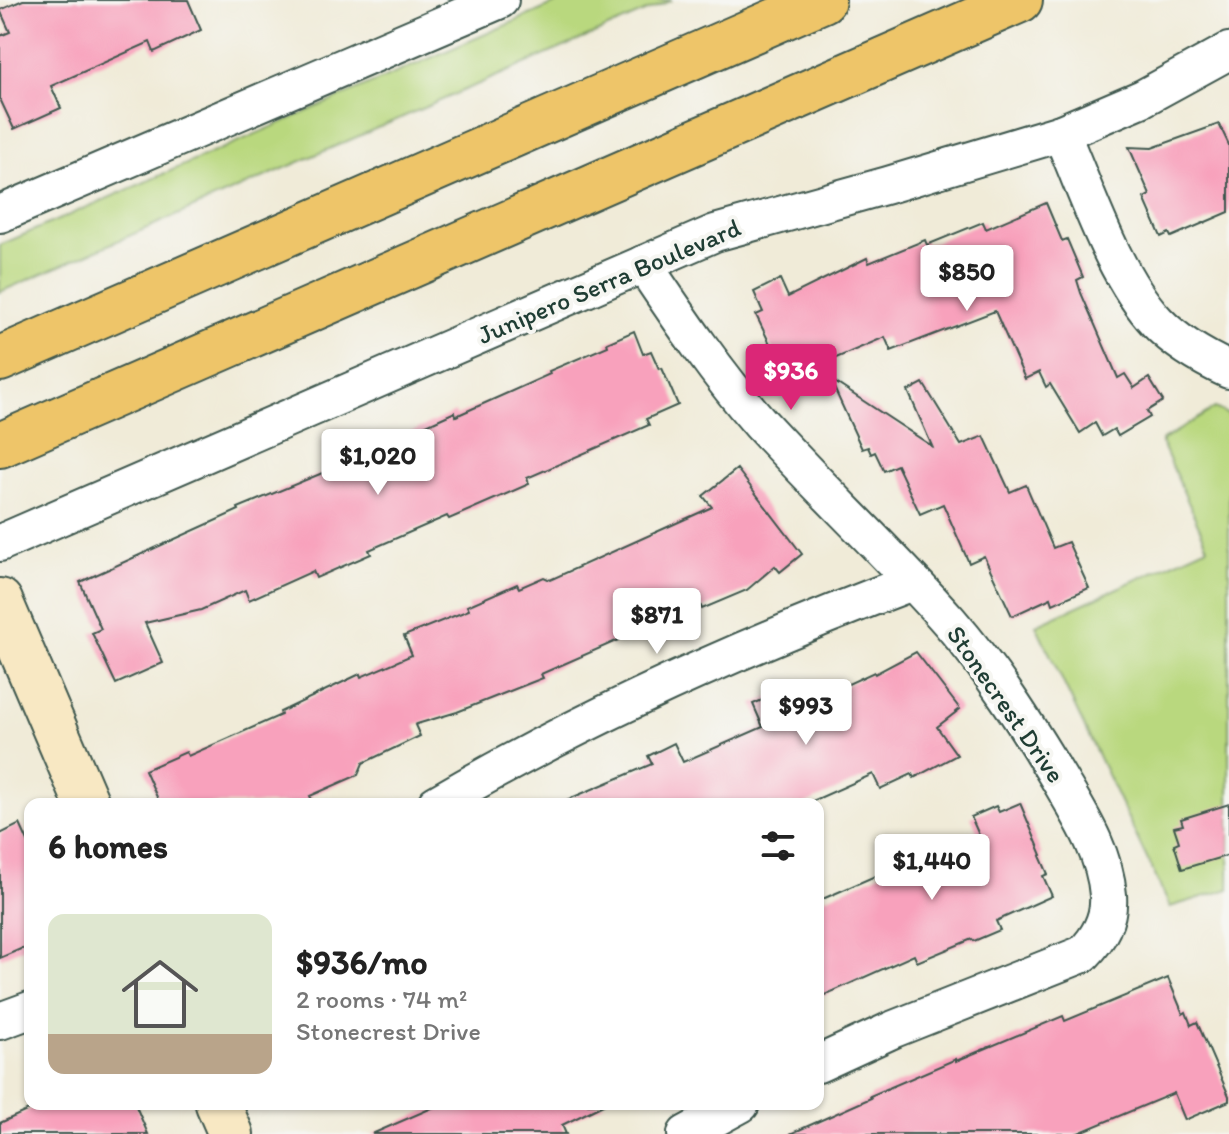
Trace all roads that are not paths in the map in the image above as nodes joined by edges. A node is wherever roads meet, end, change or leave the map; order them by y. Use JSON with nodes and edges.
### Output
{"nodes":[{"id":1,"x":500,"y":0,"type":"edge"},
{"id":2,"x":823,"y":0,"type":"edge"},
{"id":3,"x":1020,"y":0,"type":"edge"},
{"id":4,"x":1229,"y":51,"type":"edge"},
{"id":5,"x":1061,"y":133,"type":"junction"},
{"id":6,"x":0,"y":214,"type":"edge"},
{"id":7,"x":643,"y":264,"type":"junction"},
{"id":8,"x":0,"y":359,"type":"edge"},
{"id":9,"x":1229,"y":370,"type":"edge"},
{"id":10,"x":0,"y":445,"type":"edge"},
{"id":11,"x":0,"y":543,"type":"edge"},
{"id":12,"x":912,"y":582,"type":"junction"},
{"id":13,"x":0,"y":601,"type":"edge"},
{"id":14,"x":84,"y":798,"type":"edge"},
{"id":15,"x":447,"y":798,"type":"edge"},
{"id":16,"x":24,"y":1012,"type":"edge"},
{"id":17,"x":0,"y":1021,"type":"edge"},
{"id":18,"x":824,"y":1061,"type":"edge"},
{"id":19,"x":221,"y":1110,"type":"edge"},
{"id":20,"x":730,"y":1110,"type":"edge"},
{"id":21,"x":231,"y":1134,"type":"edge"},
{"id":22,"x":686,"y":1134,"type":"edge"}],
"edges":[{"from":1,"to":6,"type":"street"},
{"from":2,"to":8,"type":"main road"},
{"from":3,"to":10,"type":"main road"},
{"from":4,"to":5,"type":"street","name":"Junipero Serra Boulevard"},
{"from":5,"to":7,"type":"street","name":"Junipero Serra Boulevard"},
{"from":5,"to":9,"type":"street"},
{"from":7,"to":11,"type":"street","name":"Junipero Serra Boulevard"},
{"from":7,"to":12,"type":"street","name":"Stonecrest Drive"},
{"from":12,"to":15,"type":"street"},
{"from":12,"to":18,"type":"street","name":"Stonecrest Drive"},
{"from":13,"to":14,"type":"street"},
{"from":16,"to":17,"type":"street"},
{"from":19,"to":21,"type":"street"},
{"from":20,"to":22,"type":"street"}]}
